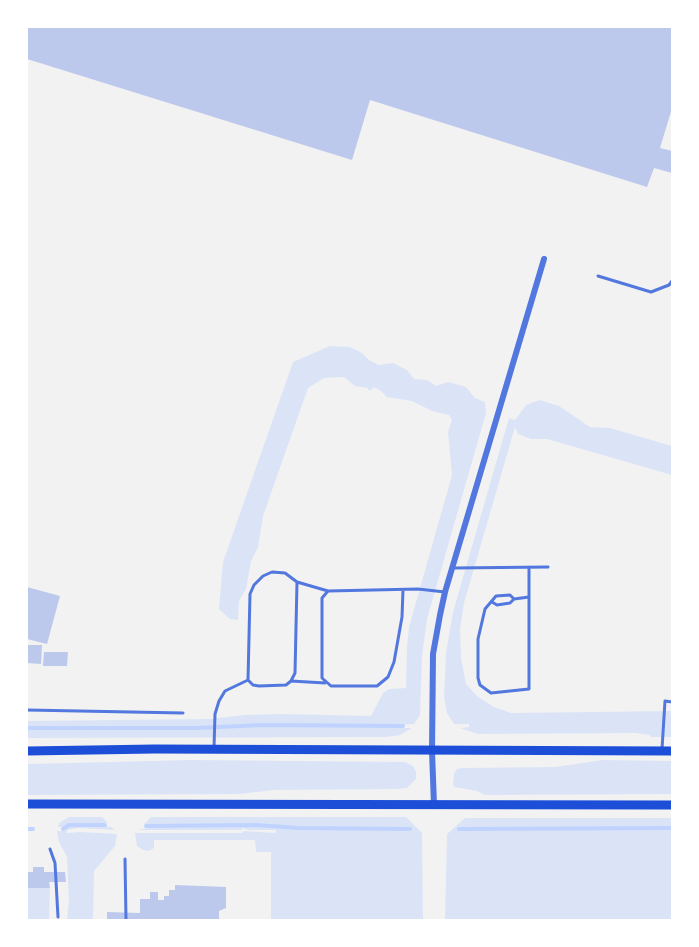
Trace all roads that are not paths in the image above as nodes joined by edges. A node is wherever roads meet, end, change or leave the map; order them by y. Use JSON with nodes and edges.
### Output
{"nodes":[{"id":1,"x":544,"y":259,"type":"dead end"},
{"id":2,"x":598,"y":276,"type":"dead end"},
{"id":3,"x":672,"y":280,"type":"edge"},
{"id":4,"x":529,"y":567,"type":"junction"},
{"id":5,"x":548,"y":567,"type":"dead end"},
{"id":6,"x":453,"y":568,"type":"junction"},
{"id":7,"x":297,"y":582,"type":"junction"},
{"id":8,"x":403,"y":590,"type":"junction"},
{"id":9,"x":328,"y":591,"type":"junction"},
{"id":10,"x":445,"y":592,"type":"junction"},
{"id":11,"x":529,"y":597,"type":"junction"},
{"id":12,"x":514,"y":598,"type":"junction"},
{"id":13,"x":492,"y":602,"type":"junction"},
{"id":14,"x":248,"y":680,"type":"junction"},
{"id":15,"x":291,"y":681,"type":"junction"},
{"id":16,"x":327,"y":683,"type":"junction"},
{"id":17,"x":672,"y":702,"type":"edge"},
{"id":18,"x":27,"y":710,"type":"edge"},
{"id":19,"x":183,"y":713,"type":"dead end"},
{"id":20,"x":214,"y":750,"type":"junction"},
{"id":21,"x":27,"y":751,"type":"edge"},
{"id":22,"x":432,"y":751,"type":"junction"},
{"id":23,"x":667,"y":751,"type":"edge"},
{"id":24,"x":27,"y":804,"type":"edge"},
{"id":25,"x":434,"y":805,"type":"junction"},
{"id":26,"x":672,"y":805,"type":"edge"},
{"id":27,"x":50,"y":849,"type":"dead end"},
{"id":28,"x":125,"y":859,"type":"dead end"},
{"id":29,"x":58,"y":917,"type":"dead end"},
{"id":30,"x":126,"y":920,"type":"edge"}],
"edges":[{"from":1,"to":6,"type":"street"},
{"from":2,"to":3,"type":"lane"},
{"from":4,"to":5,"type":"lane"},
{"from":4,"to":6,"type":"lane"},
{"from":4,"to":11,"type":"lane"},
{"from":6,"to":10,"type":"street"},
{"from":7,"to":9,"type":"lane"},
{"from":7,"to":14,"type":"lane"},
{"from":7,"to":15,"type":"lane"},
{"from":8,"to":9,"type":"lane"},
{"from":8,"to":10,"type":"lane"},
{"from":8,"to":16,"type":"lane"},
{"from":9,"to":16,"type":"lane"},
{"from":10,"to":22,"type":"street"},
{"from":11,"to":12,"type":"lane"},
{"from":11,"to":13,"type":"lane"},
{"from":12,"to":13,"type":"lane"},
{"from":12,"to":13,"type":"lane"},
{"from":14,"to":15,"type":"lane"},
{"from":14,"to":20,"type":"lane"},
{"from":15,"to":16,"type":"lane"},
{"from":17,"to":23,"type":"lane"},
{"from":18,"to":19,"type":"lane"},
{"from":20,"to":21,"type":"main road"},
{"from":20,"to":22,"type":"main road"},
{"from":22,"to":23,"type":"main road"},
{"from":22,"to":25,"type":"street"},
{"from":24,"to":25,"type":"main road"},
{"from":25,"to":26,"type":"main road"},
{"from":27,"to":29,"type":"lane"},
{"from":28,"to":30,"type":"lane"}]}
